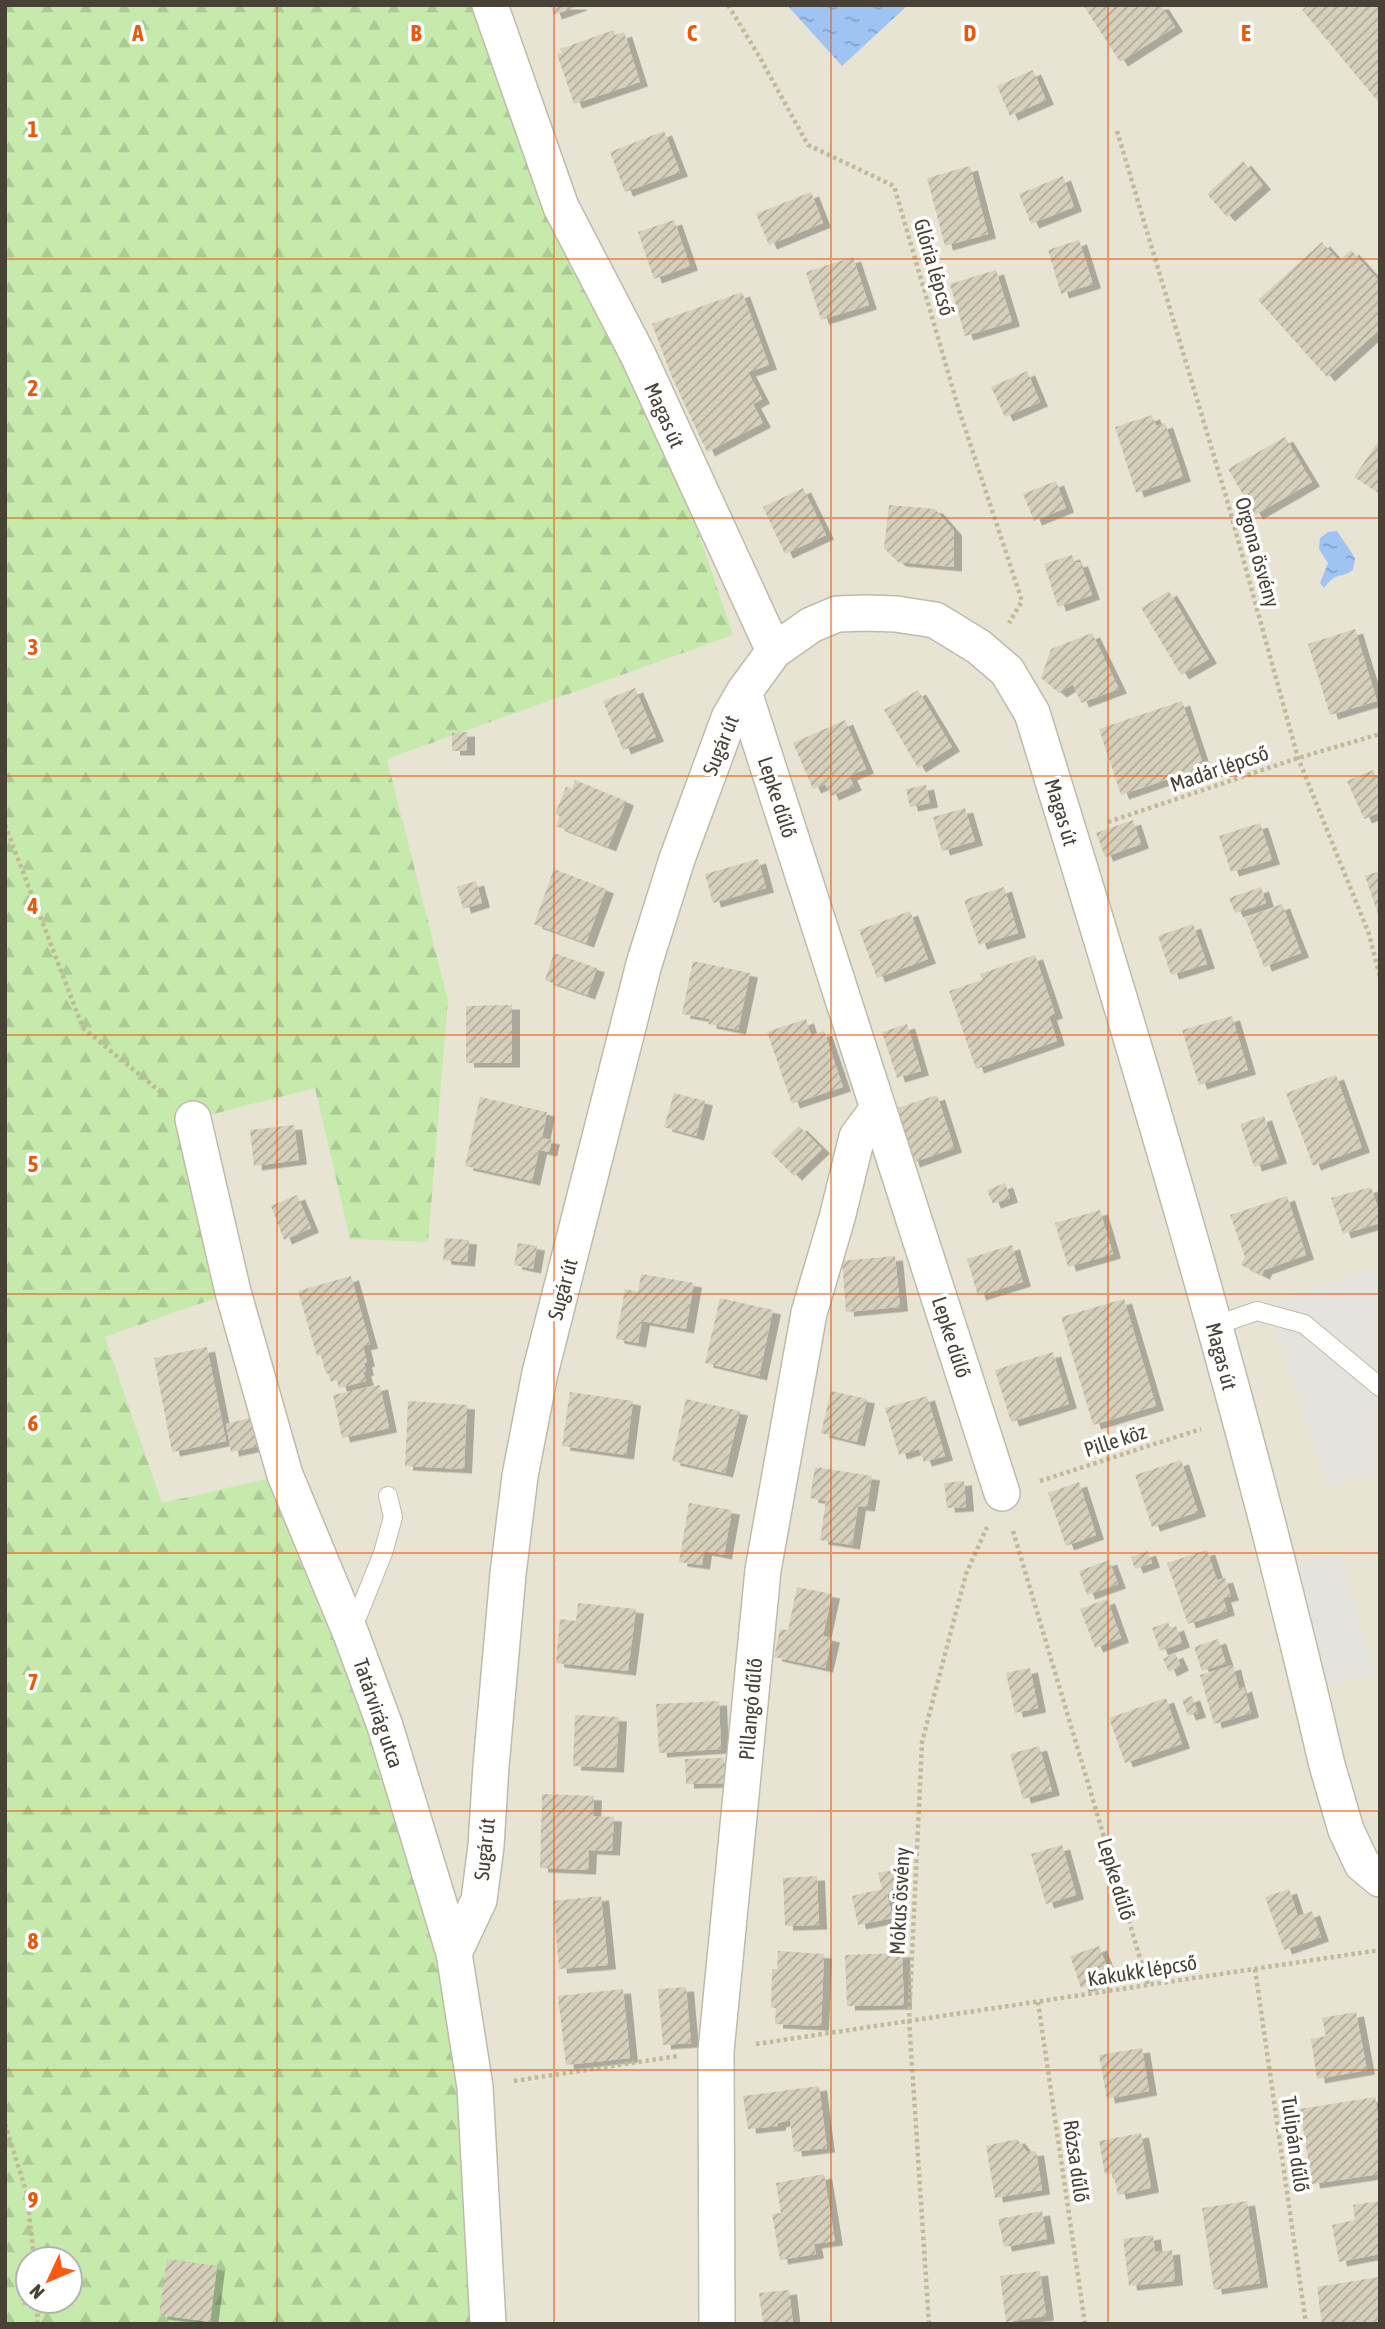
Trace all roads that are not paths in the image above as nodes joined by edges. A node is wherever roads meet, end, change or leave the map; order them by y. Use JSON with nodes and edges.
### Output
{"nodes":[{"id":1,"x":490,"y":5,"type":"edge"},
{"id":2,"x":774,"y":651,"type":"junction"},
{"id":3,"x":744,"y":692,"type":"junction"},
{"id":4,"x":877,"y":1110,"type":"junction"},
{"id":5,"x":193,"y":1119,"type":"road end"},
{"id":6,"x":1214,"y":1326,"type":"junction"},
{"id":7,"x":1380,"y":1387,"type":"edge"},
{"id":8,"x":1002,"y":1493,"type":"road end"},
{"id":9,"x":388,"y":1496,"type":"dead end"},
{"id":10,"x":351,"y":1634,"type":"junction"},
{"id":11,"x":1380,"y":1880,"type":"edge"},
{"id":12,"x":454,"y":1953,"type":"junction"},
{"id":13,"x":488,"y":2324,"type":"edge"},
{"id":14,"x":717,"y":2324,"type":"edge"}],
"edges":[{"from":1,"to":2,"type":"street","name":"Magas út"},
{"from":2,"to":3,"type":"street","name":"Sugár út"},
{"from":2,"to":6,"type":"street","name":"Magas út"},
{"from":3,"to":4,"type":"street","name":"Lepke dűlő"},
{"from":3,"to":12,"type":"street","name":"Sugár út"},
{"from":4,"to":8,"type":"street","name":"Lepke dűlő"},
{"from":4,"to":14,"type":"street","name":"Pillangó dűlő"},
{"from":5,"to":10,"type":"street","name":"Tatárvirág utca"},
{"from":6,"to":7,"type":"lane"},
{"from":6,"to":11,"type":"street","name":"Magas út"},
{"from":9,"to":10,"type":"lane"},
{"from":10,"to":12,"type":"street","name":"Tatárvirág utca"},
{"from":12,"to":13,"type":"street","name":"Tatárvirág utca"}]}
